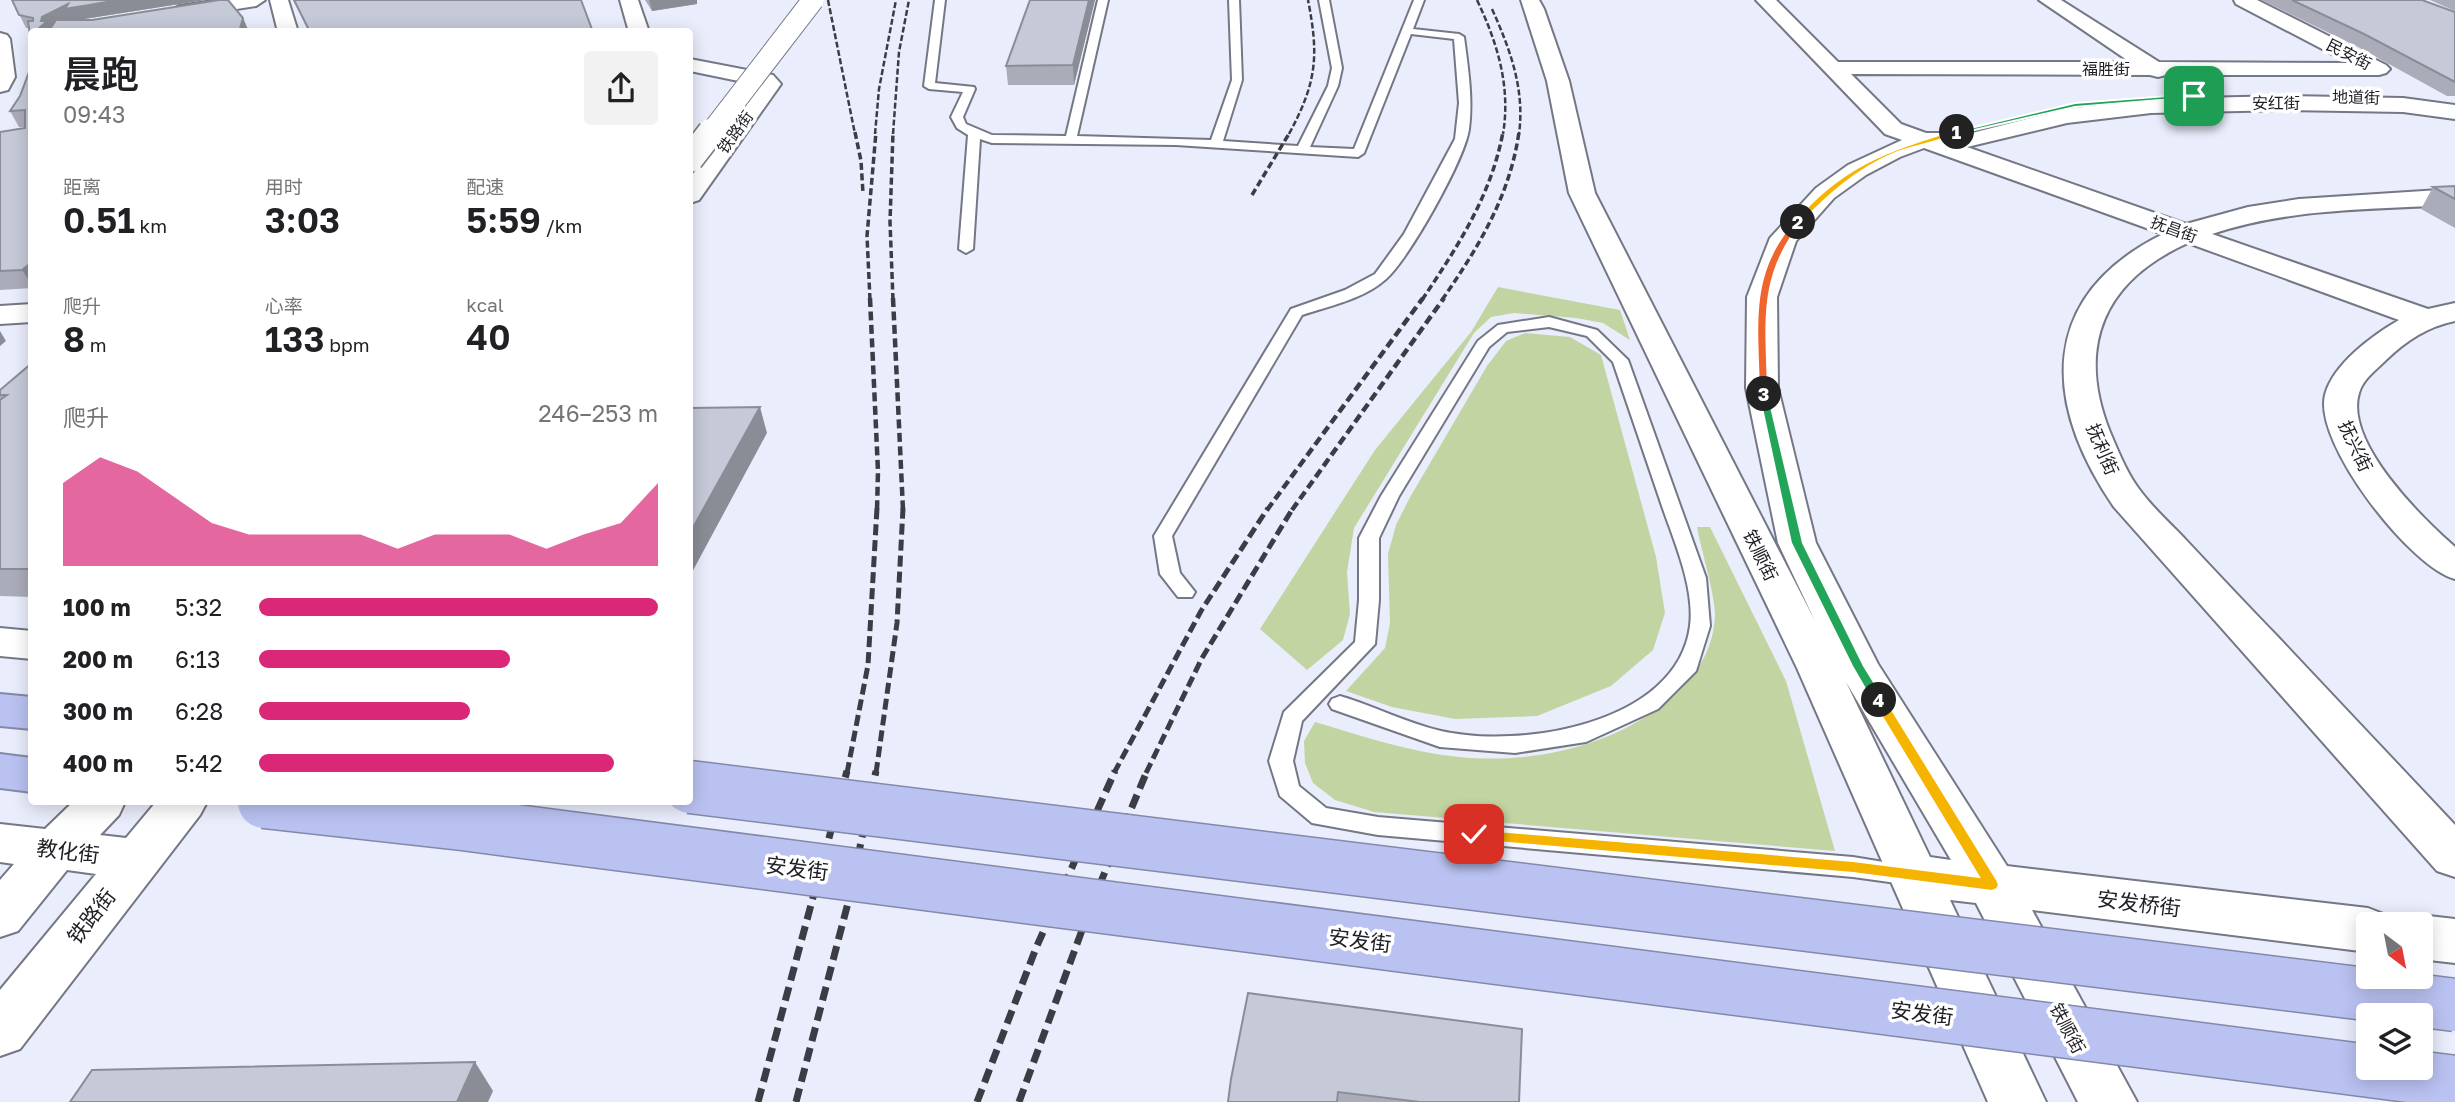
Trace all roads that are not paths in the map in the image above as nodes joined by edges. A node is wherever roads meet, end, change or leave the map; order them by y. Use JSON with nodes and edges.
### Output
{"nodes":[{"id":1,"x":256,"y":0,"type":"edge"},
{"id":2,"x":279,"y":0,"type":"edge"},
{"id":3,"x":629,"y":0,"type":"edge"},
{"id":4,"x":797,"y":0,"type":"edge"},
{"id":5,"x":813,"y":0,"type":"edge"},
{"id":6,"x":940,"y":0,"type":"edge"},
{"id":7,"x":1103,"y":0,"type":"edge"},
{"id":8,"x":1234,"y":0,"type":"edge"},
{"id":9,"x":1324,"y":0,"type":"edge"},
{"id":10,"x":1419,"y":0,"type":"edge"},
{"id":11,"x":1530,"y":0,"type":"edge"},
{"id":12,"x":1765,"y":0,"type":"edge"},
{"id":13,"x":2048,"y":0,"type":"edge"},
{"id":14,"x":2243,"y":0,"type":"edge"},
{"id":15,"x":164,"y":15,"type":"edge"},
{"id":16,"x":287,"y":28,"type":"edge"},
{"id":17,"x":638,"y":28,"type":"edge"},
{"id":18,"x":1407,"y":31,"type":"junction"},
{"id":19,"x":6,"y":40,"type":"edge"},
{"id":20,"x":693,"y":66,"type":"edge"},
{"id":21,"x":1833,"y":68,"type":"junction"},
{"id":22,"x":2156,"y":69,"type":"junction"},
{"id":23,"x":2379,"y":69,"type":"junction"},
{"id":24,"x":0,"y":85,"type":"edge"},
{"id":25,"x":2194,"y":96,"type":"junction"},
{"id":26,"x":2452,"y":106,"type":"edge"},
{"id":27,"x":693,"y":129,"type":"edge"},
{"id":28,"x":974,"y":134,"type":"junction"},
{"id":29,"x":1071,"y":139,"type":"junction"},
{"id":30,"x":1925,"y":140,"type":"junction"},
{"id":31,"x":1216,"y":144,"type":"junction"},
{"id":32,"x":1302,"y":150,"type":"junction"},
{"id":33,"x":693,"y":155,"type":"edge"},
{"id":34,"x":693,"y":191,"type":"edge"},
{"id":35,"x":2455,"y":197,"type":"edge"},
{"id":36,"x":2189,"y":234,"type":"junction"},
{"id":37,"x":966,"y":249,"type":"dead end"},
{"id":38,"x":28,"y":313,"type":"edge"},
{"id":39,"x":0,"y":315,"type":"edge"},
{"id":40,"x":2439,"y":315,"type":"edge"},
{"id":41,"x":1762,"y":388,"type":"joint"},
{"id":42,"x":2455,"y":567,"type":"edge"},
{"id":43,"x":1185,"y":592,"type":"dead end"},
{"id":44,"x":0,"y":642,"type":"edge"},
{"id":45,"x":28,"y":645,"type":"edge"},
{"id":46,"x":1340,"y":704,"type":"dead end"},
{"id":47,"x":0,"y":710,"type":"edge"},
{"id":48,"x":28,"y":713,"type":"edge"},
{"id":49,"x":0,"y":771,"type":"edge"},
{"id":50,"x":28,"y":774,"type":"edge"},
{"id":51,"x":693,"y":787,"type":"edge"},
{"id":52,"x":99,"y":805,"type":"edge"},
{"id":53,"x":181,"y":805,"type":"edge"},
{"id":54,"x":291,"y":805,"type":"edge"},
{"id":55,"x":0,"y":843,"type":"edge"},
{"id":56,"x":55,"y":850,"type":"junction"},
{"id":57,"x":2455,"y":858,"type":"edge"},
{"id":58,"x":137,"y":859,"type":"junction"},
{"id":59,"x":1910,"y":875,"type":"junction"},
{"id":60,"x":1992,"y":885,"type":"junction"},
{"id":61,"x":0,"y":916,"type":"edge"},
{"id":62,"x":2356,"y":929,"type":"edge"},
{"id":63,"x":2433,"y":938,"type":"edge"},
{"id":64,"x":2455,"y":941,"type":"edge"},
{"id":65,"x":2455,"y":1005,"type":"edge"},
{"id":66,"x":0,"y":1031,"type":"edge"},
{"id":67,"x":2455,"y":1082,"type":"edge"},
{"id":68,"x":2017,"y":1102,"type":"edge"},
{"id":69,"x":2108,"y":1102,"type":"edge"}],
"edges":[{"from":1,"to":15,"type":"main road"},
{"from":2,"to":16,"type":"main road"},
{"from":3,"to":17,"type":"main road"},
{"from":4,"to":27,"type":"main road"},
{"from":5,"to":33,"type":"main road","name":"铁路街","bridge":true},
{"from":6,"to":28,"type":"lane"},
{"from":7,"to":29,"type":"lane"},
{"from":8,"to":31,"type":"lane"},
{"from":9,"to":32,"type":"lane"},
{"from":10,"to":18,"type":"lane"},
{"from":11,"to":59,"type":"main road","name":"铁顺街"},
{"from":12,"to":21,"type":"main road","name":"抚昌街"},
{"from":13,"to":22,"type":"main road"},
{"from":14,"to":23,"type":"main road","name":"民安街"},
{"from":18,"to":32,"type":"lane"},
{"from":18,"to":43,"type":"lane"},
{"from":19,"to":24,"type":"main road"},
{"from":20,"to":34,"type":"main road","name":"铁路街"},
{"from":21,"to":22,"type":"main road","name":"福胜街"},
{"from":21,"to":30,"type":"main road","name":"抚昌街"},
{"from":22,"to":23,"type":"main road","name":"福胜街"},
{"from":22,"to":25,"type":"main road"},
{"from":23,"to":26,"type":"main road","name":"民安街"},
{"from":25,"to":26,"type":"main road","name":"地道街"},
{"from":25,"to":30,"type":"main road","name":"地道街"},
{"from":26,"to":30,"type":"main road","name":"安红街"},
{"from":28,"to":29,"type":"lane"},
{"from":28,"to":37,"type":"lane"},
{"from":29,"to":31,"type":"lane"},
{"from":30,"to":36,"type":"main road","name":"抚昌街"},
{"from":30,"to":41,"type":"main road","name":"安红街"},
{"from":31,"to":32,"type":"lane"},
{"from":35,"to":36,"type":"main road","name":"抚利街"},
{"from":36,"to":40,"type":"main road","name":"抚昌街"},
{"from":36,"to":57,"type":"main road","name":"抚利街"},
{"from":38,"to":39,"type":"main road"},
{"from":40,"to":42,"type":"main road","name":"抚兴街"},
{"from":41,"to":60,"type":"main road","name":"铁顺街"},
{"from":44,"to":45,"type":"main road"},
{"from":46,"to":59,"type":"lane"},
{"from":47,"to":48,"type":"highway"},
{"from":49,"to":50,"type":"highway"},
{"from":51,"to":65,"type":"highway","bridge":true},
{"from":52,"to":56,"type":"main road"},
{"from":53,"to":58,"type":"main road","name":"铁路街"},
{"from":54,"to":67,"type":"highway","name":"安发街","bridge":true},
{"from":55,"to":56,"type":"main road","name":"教化街"},
{"from":56,"to":58,"type":"main road","name":"教化街"},
{"from":56,"to":61,"type":"main road"},
{"from":58,"to":66,"type":"main road","name":"铁路街"},
{"from":59,"to":60,"type":"main road","name":"安发桥街"},
{"from":59,"to":68,"type":"main road","name":"铁顺街"},
{"from":60,"to":62,"type":"main road","name":"安发桥街"},
{"from":60,"to":69,"type":"main road","name":"铁顺街"},
{"from":63,"to":64,"type":"main road"}]}
